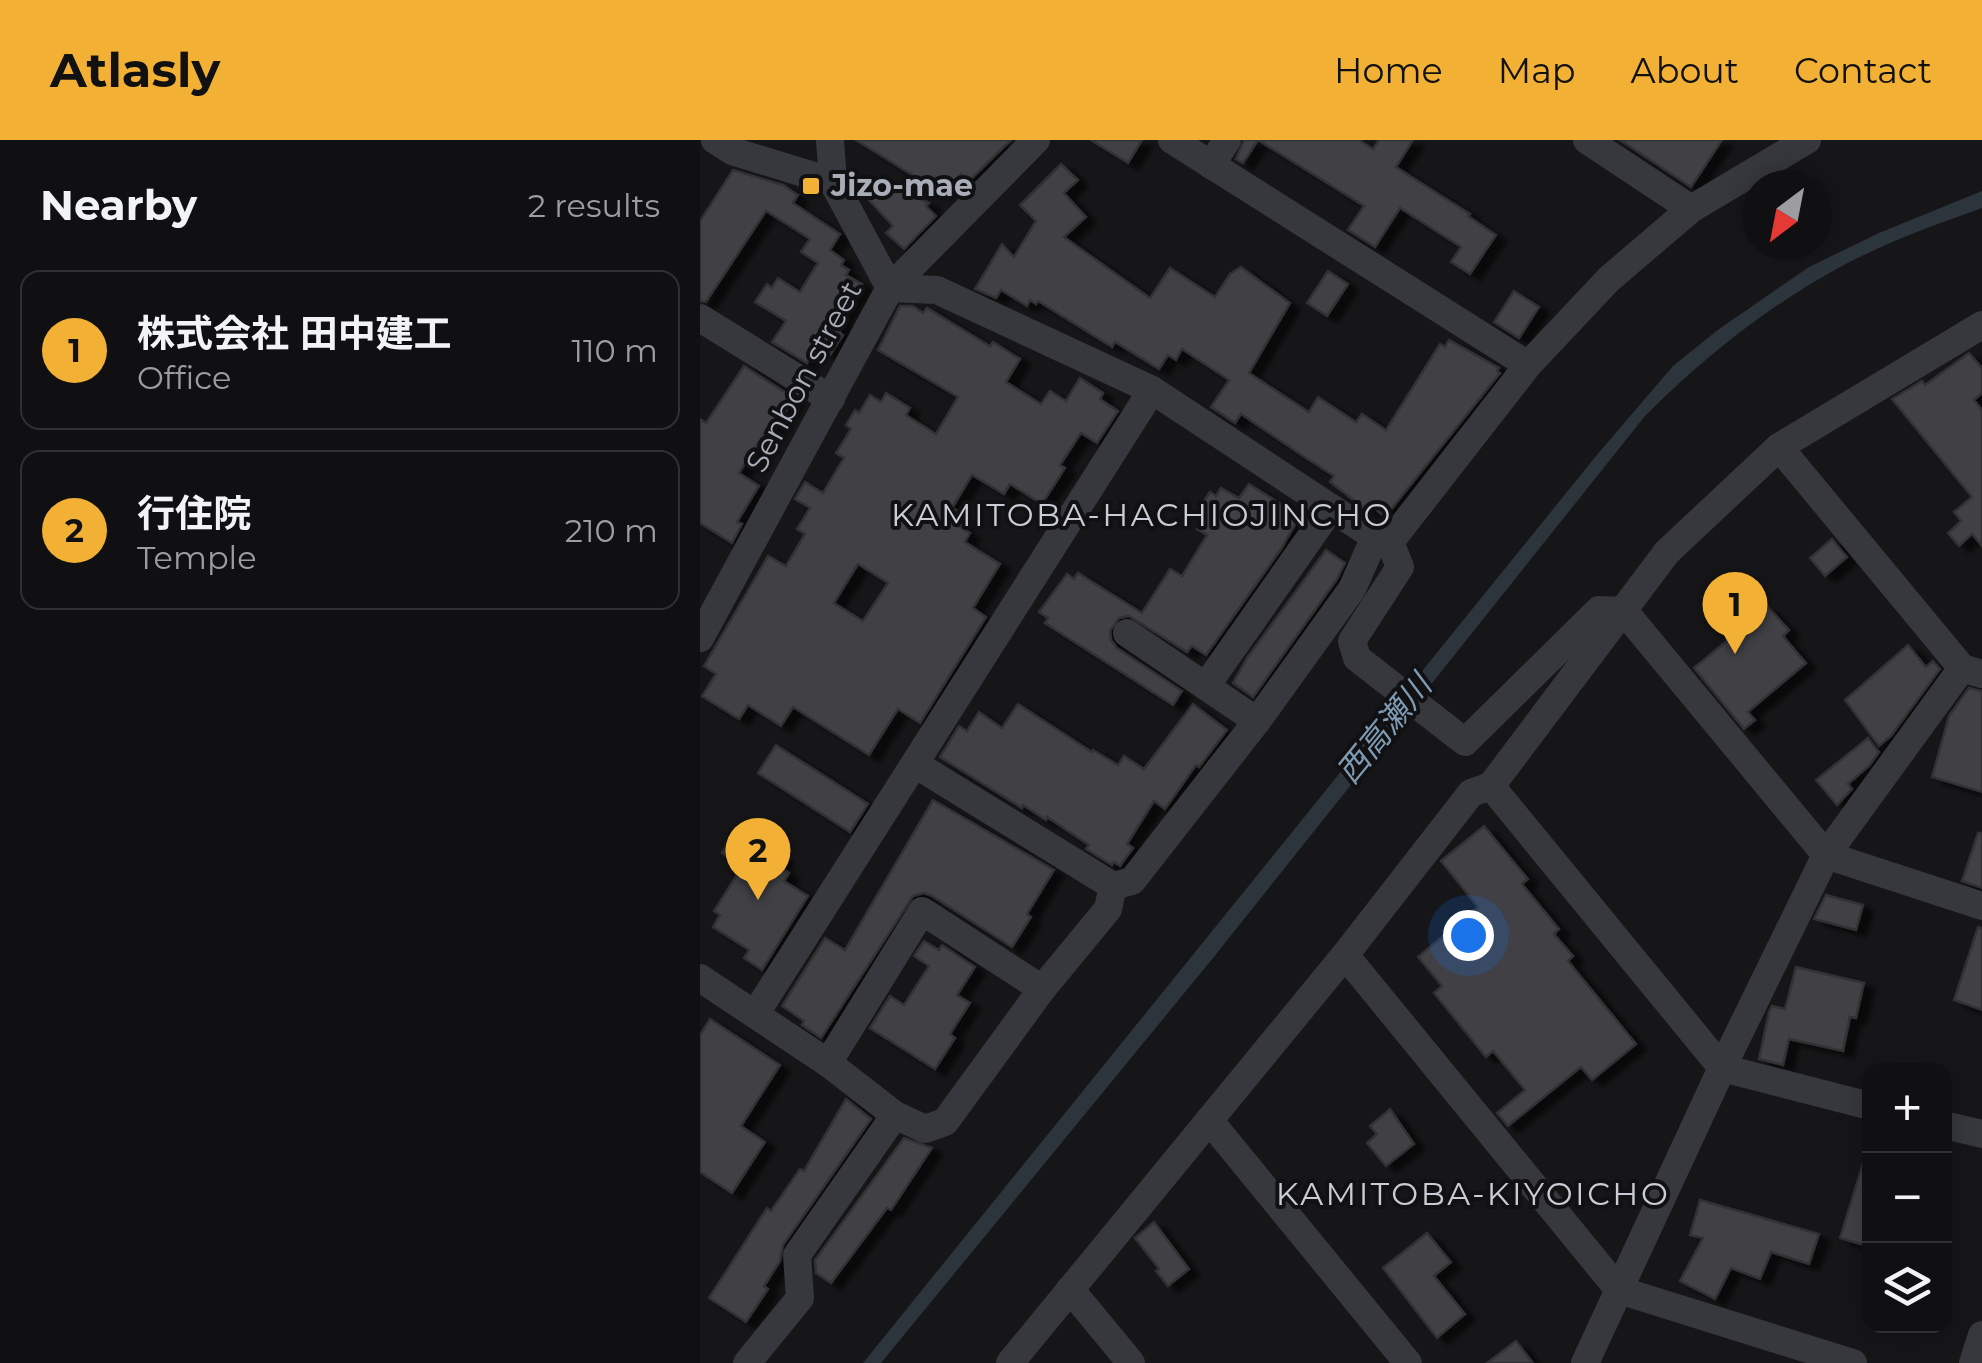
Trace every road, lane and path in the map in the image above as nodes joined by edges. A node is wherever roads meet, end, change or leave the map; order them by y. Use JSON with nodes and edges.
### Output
{"nodes":[{"id":1,"x":716,"y":140,"type":"edge"},
{"id":2,"x":830,"y":140,"type":"edge"},
{"id":3,"x":1036,"y":140,"type":"edge"},
{"id":4,"x":1172,"y":140,"type":"edge"},
{"id":5,"x":1227,"y":140,"type":"edge"},
{"id":6,"x":1587,"y":140,"type":"edge"},
{"id":7,"x":1807,"y":140,"type":"edge"},
{"id":8,"x":1211,"y":165,"type":"junction"},
{"id":9,"x":834,"y":182,"type":"junction"},
{"id":10,"x":1692,"y":210,"type":"junction"},
{"id":11,"x":890,"y":288,"type":"junction"},
{"id":12,"x":700,"y":318,"type":"edge"},
{"id":13,"x":1982,"y":325,"type":"edge"},
{"id":14,"x":1528,"y":365,"type":"junction"},
{"id":15,"x":1152,"y":390,"type":"junction"},
{"id":16,"x":832,"y":399,"type":"junction"},
{"id":17,"x":1779,"y":447,"type":"junction"},
{"id":18,"x":1331,"y":508,"type":"junction"},
{"id":19,"x":1382,"y":540,"type":"junction"},
{"id":20,"x":1624,"y":611,"type":"junction"},
{"id":21,"x":1128,"y":632,"type":"dead end"},
{"id":22,"x":700,"y":638,"type":"edge"},
{"id":23,"x":1972,"y":671,"type":"edge"},
{"id":24,"x":1206,"y":686,"type":"junction"},
{"id":25,"x":1257,"y":720,"type":"junction"},
{"id":26,"x":915,"y":764,"type":"junction"},
{"id":27,"x":1491,"y":786,"type":"junction"},
{"id":28,"x":1826,"y":856,"type":"junction"},
{"id":29,"x":1114,"y":886,"type":"junction"},
{"id":30,"x":1982,"y":906,"type":"edge"},
{"id":31,"x":1344,"y":955,"type":"junction"},
{"id":32,"x":700,"y":978,"type":"edge"},
{"id":33,"x":1042,"y":989,"type":"junction"},
{"id":34,"x":756,"y":1013,"type":"junction"},
{"id":35,"x":828,"y":1063,"type":"junction"},
{"id":36,"x":1722,"y":1068,"type":"junction"},
{"id":37,"x":1862,"y":1104,"type":"edge"},
{"id":38,"x":895,"y":1115,"type":"junction"},
{"id":39,"x":1209,"y":1120,"type":"junction"},
{"id":40,"x":1952,"y":1126,"type":"edge"},
{"id":41,"x":1982,"y":1134,"type":"edge"},
{"id":42,"x":1070,"y":1289,"type":"junction"},
{"id":43,"x":1619,"y":1290,"type":"junction"},
{"id":44,"x":1982,"y":1335,"type":"edge"},
{"id":45,"x":747,"y":1363,"type":"edge"},
{"id":46,"x":1010,"y":1363,"type":"edge"},
{"id":47,"x":1131,"y":1363,"type":"edge"},
{"id":48,"x":1408,"y":1363,"type":"edge"},
{"id":49,"x":1585,"y":1363,"type":"edge"},
{"id":50,"x":1852,"y":1363,"type":"edge"},
{"id":51,"x":1973,"y":1363,"type":"edge"}],
"edges":[{"from":1,"to":9,"type":"street"},
{"from":2,"to":9,"type":"street","name":"Senbon street"},
{"from":3,"to":11,"type":"street"},
{"from":4,"to":8,"type":"street"},
{"from":5,"to":8,"type":"street"},
{"from":6,"to":10,"type":"street"},
{"from":7,"to":10,"type":"street"},
{"from":8,"to":14,"type":"street"},
{"from":9,"to":11,"type":"street","name":"Senbon street"},
{"from":10,"to":14,"type":"street"},
{"from":11,"to":15,"type":"street"},
{"from":11,"to":16,"type":"street","name":"Senbon street"},
{"from":12,"to":16,"type":"street"},
{"from":13,"to":17,"type":"street"},
{"from":14,"to":19,"type":"street"},
{"from":15,"to":18,"type":"street"},
{"from":15,"to":26,"type":"street"},
{"from":16,"to":22,"type":"street","name":"Senbon street"},
{"from":17,"to":20,"type":"street"},
{"from":17,"to":23,"type":"street"},
{"from":18,"to":19,"type":"street"},
{"from":18,"to":24,"type":"street"},
{"from":19,"to":20,"type":"street"},
{"from":19,"to":25,"type":"street"},
{"from":20,"to":27,"type":"street"},
{"from":20,"to":28,"type":"street"},
{"from":21,"to":24,"type":"street"},
{"from":23,"to":28,"type":"street"},
{"from":24,"to":25,"type":"street"},
{"from":25,"to":29,"type":"street"},
{"from":26,"to":29,"type":"street"},
{"from":26,"to":34,"type":"street"},
{"from":27,"to":31,"type":"street"},
{"from":27,"to":36,"type":"street"},
{"from":28,"to":30,"type":"street"},
{"from":28,"to":36,"type":"street"},
{"from":29,"to":33,"type":"street"},
{"from":31,"to":39,"type":"street"},
{"from":31,"to":43,"type":"street"},
{"from":32,"to":34,"type":"street"},
{"from":33,"to":35,"type":"street"},
{"from":33,"to":38,"type":"street"},
{"from":34,"to":35,"type":"street"},
{"from":35,"to":38,"type":"street"},
{"from":36,"to":37,"type":"street"},
{"from":36,"to":43,"type":"street"},
{"from":38,"to":45,"type":"street"},
{"from":39,"to":42,"type":"street"},
{"from":39,"to":48,"type":"street"},
{"from":40,"to":41,"type":"street"},
{"from":42,"to":46,"type":"street"},
{"from":42,"to":47,"type":"street"},
{"from":43,"to":49,"type":"street"},
{"from":43,"to":50,"type":"street"},
{"from":44,"to":51,"type":"street"}]}
